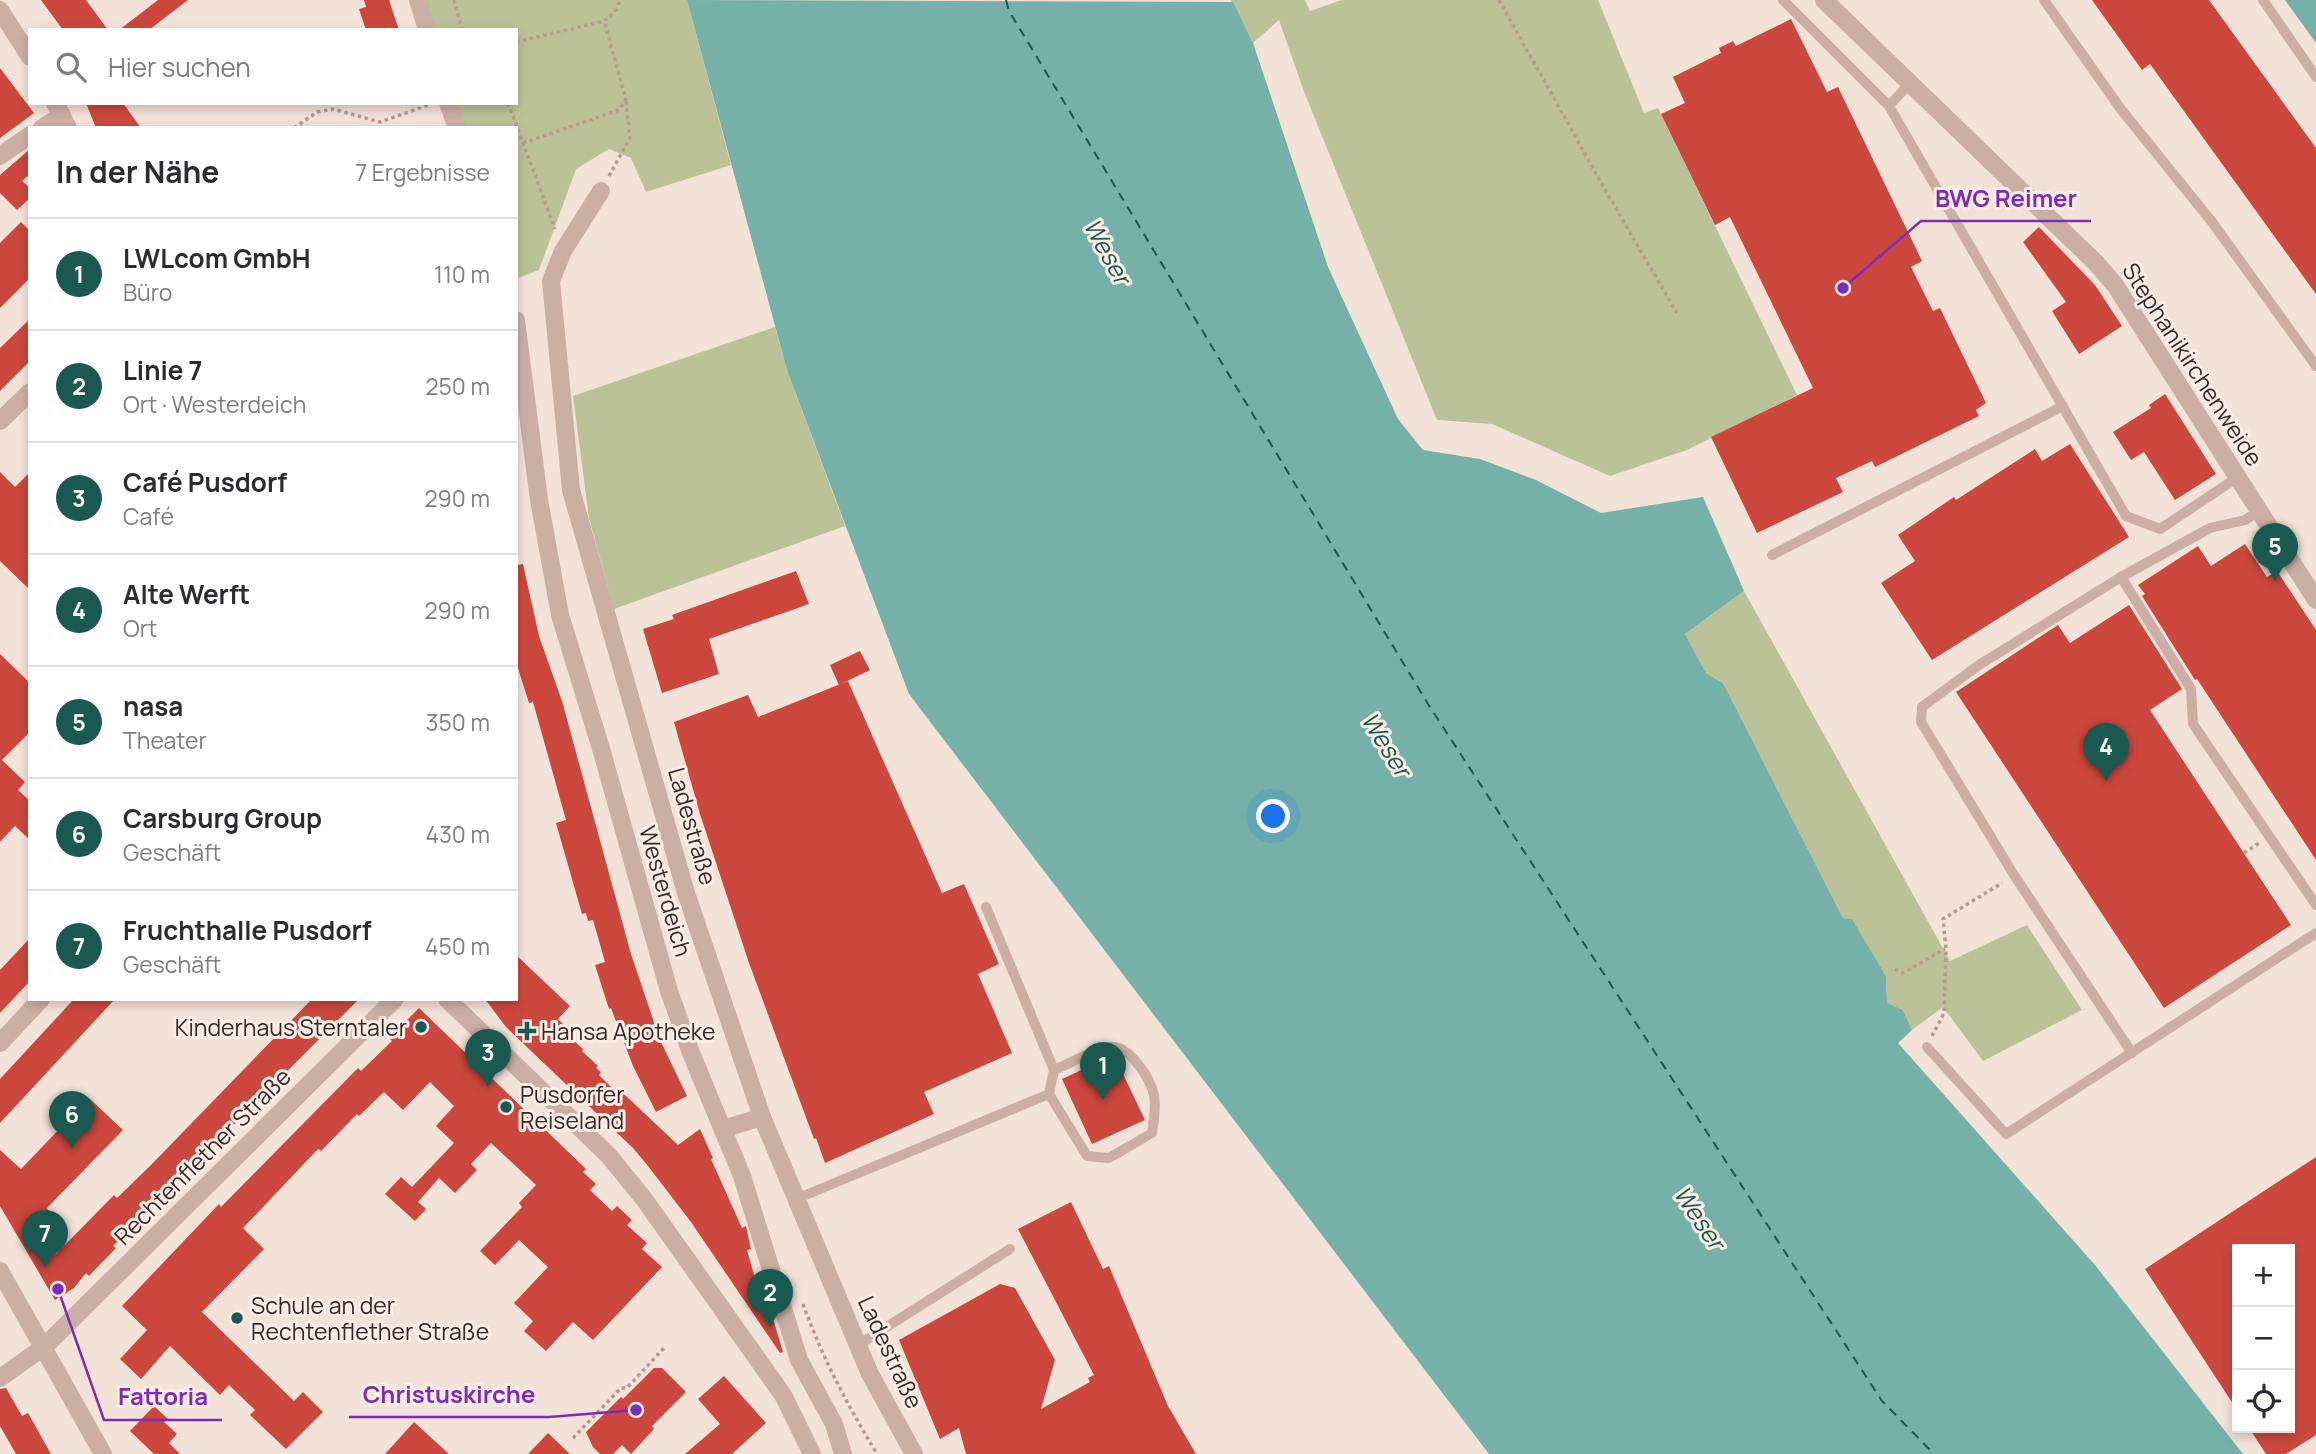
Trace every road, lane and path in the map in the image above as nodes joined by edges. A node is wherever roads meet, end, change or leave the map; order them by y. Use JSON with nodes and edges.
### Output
{"nodes":[{"id":1,"x":418,"y":0,"type":"edge"},
{"id":2,"x":454,"y":0,"type":"edge"},
{"id":3,"x":620,"y":0,"type":"edge"},
{"id":4,"x":1499,"y":0,"type":"edge"},
{"id":5,"x":1783,"y":0,"type":"edge"},
{"id":6,"x":1824,"y":0,"type":"edge"},
{"id":7,"x":2044,"y":0,"type":"edge"},
{"id":8,"x":2263,"y":0,"type":"edge"},
{"id":9,"x":0,"y":10,"type":"edge"},
{"id":10,"x":604,"y":22,"type":"junction"},
{"id":11,"x":425,"y":28,"type":"edge"},
{"id":12,"x":461,"y":28,"type":"edge"},
{"id":13,"x":518,"y":42,"type":"edge"},
{"id":14,"x":28,"y":54,"type":"edge"},
{"id":15,"x":2316,"y":77,"type":"edge"},
{"id":16,"x":1910,"y":83,"type":"junction"},
{"id":17,"x":626,"y":99,"type":"junction"},
{"id":18,"x":428,"y":105,"type":"edge"},
{"id":19,"x":449,"y":105,"type":"edge"},
{"id":20,"x":509,"y":105,"type":"edge"},
{"id":21,"x":1889,"y":106,"type":"junction"},
{"id":22,"x":62,"y":115,"type":"edge"},
{"id":23,"x":45,"y":126,"type":"edge"},
{"id":24,"x":297,"y":126,"type":"edge"},
{"id":25,"x":456,"y":126,"type":"edge"},
{"id":26,"x":516,"y":126,"type":"edge"},
{"id":27,"x":518,"y":130,"type":"edge"},
{"id":28,"x":28,"y":136,"type":"edge"},
{"id":29,"x":523,"y":144,"type":"junction"},
{"id":30,"x":0,"y":156,"type":"edge"},
{"id":31,"x":601,"y":191,"type":"joint"},
{"id":32,"x":563,"y":251,"type":"junction"},
{"id":33,"x":1677,"y":313,"type":"dead end"},
{"id":34,"x":518,"y":336,"type":"edge"},
{"id":35,"x":2316,"y":366,"type":"edge"},
{"id":36,"x":28,"y":394,"type":"edge"},
{"id":37,"x":2063,"y":406,"type":"junction"},
{"id":38,"x":0,"y":421,"type":"edge"},
{"id":39,"x":2238,"y":477,"type":"junction"},
{"id":40,"x":2259,"y":511,"type":"junction"},
{"id":41,"x":1772,"y":555,"type":"dead end"},
{"id":42,"x":2121,"y":577,"type":"junction"},
{"id":43,"x":2316,"y":600,"type":"edge"},
{"id":44,"x":2014,"y":875,"type":"junction"},
{"id":45,"x":2316,"y":905,"type":"edge"},
{"id":46,"x":986,"y":907,"type":"dead end"},
{"id":47,"x":2316,"y":933,"type":"edge"},
{"id":48,"x":1946,"y":949,"type":"junction"},
{"id":49,"x":1895,"y":970,"type":"dead end"},
{"id":50,"x":39,"y":1001,"type":"edge"},
{"id":51,"x":393,"y":1001,"type":"edge"},
{"id":52,"x":449,"y":1001,"type":"edge"},
{"id":53,"x":0,"y":1043,"type":"edge"},
{"id":54,"x":1927,"y":1047,"type":"joint"},
{"id":55,"x":2132,"y":1052,"type":"junction"},
{"id":56,"x":1054,"y":1070,"type":"junction"},
{"id":57,"x":1049,"y":1094,"type":"junction"},
{"id":58,"x":762,"y":1117,"type":"junction"},
{"id":59,"x":723,"y":1129,"type":"junction"},
{"id":60,"x":796,"y":1199,"type":"junction"},
{"id":61,"x":1010,"y":1249,"type":"dead end"},
{"id":62,"x":0,"y":1271,"type":"edge"},
{"id":63,"x":799,"y":1295,"type":"dead end"},
{"id":64,"x":858,"y":1345,"type":"junction"},
{"id":65,"x":44,"y":1347,"type":"junction"},
{"id":66,"x":664,"y":1348,"type":"dead end"},
{"id":67,"x":0,"y":1377,"type":"edge"},
{"id":68,"x":573,"y":1438,"type":"dead end"},
{"id":69,"x":103,"y":1454,"type":"edge"},
{"id":70,"x":812,"y":1454,"type":"edge"},
{"id":71,"x":843,"y":1454,"type":"edge"},
{"id":72,"x":877,"y":1454,"type":"edge"},
{"id":73,"x":914,"y":1454,"type":"edge"}],
"edges":[{"from":1,"to":11,"type":"street"},
{"from":2,"to":12,"type":"path"},
{"from":3,"to":10,"type":"path"},
{"from":4,"to":33,"type":"path"},
{"from":5,"to":21,"type":"lane"},
{"from":6,"to":16,"type":"street","name":"Stephanikirchenweide"},
{"from":7,"to":35,"type":"lane"},
{"from":8,"to":15,"type":"lane"},
{"from":9,"to":14,"type":"street"},
{"from":10,"to":13,"type":"path"},
{"from":10,"to":17,"type":"path"},
{"from":16,"to":21,"type":"lane"},
{"from":16,"to":39,"type":"street","name":"Stephanikirchenweide"},
{"from":17,"to":29,"type":"path"},
{"from":17,"to":31,"type":"path"},
{"from":18,"to":24,"type":"path"},
{"from":19,"to":25,"type":"street"},
{"from":20,"to":26,"type":"path"},
{"from":21,"to":37,"type":"lane"},
{"from":22,"to":23,"type":"street"},
{"from":27,"to":29,"type":"path"},
{"from":28,"to":30,"type":"street"},
{"from":29,"to":32,"type":"path"},
{"from":31,"to":32,"type":"street","name":"Ladestraße"},
{"from":32,"to":58,"type":"street","name":"Ladestraße"},
{"from":34,"to":59,"type":"street","name":"Westerdeich"},
{"from":36,"to":38,"type":"street"},
{"from":37,"to":39,"type":"lane"},
{"from":37,"to":41,"type":"lane"},
{"from":39,"to":40,"type":"street","name":"Stephanikirchenweide"},
{"from":40,"to":42,"type":"lane"},
{"from":40,"to":43,"type":"street","name":"Stephanikirchenweide"},
{"from":42,"to":44,"type":"lane"},
{"from":42,"to":45,"type":"lane"},
{"from":44,"to":48,"type":"path"},
{"from":44,"to":55,"type":"lane"},
{"from":46,"to":56,"type":"lane"},
{"from":47,"to":55,"type":"lane"},
{"from":48,"to":49,"type":"path"},
{"from":48,"to":54,"type":"path"},
{"from":50,"to":53,"type":"street"},
{"from":51,"to":65,"type":"street","name":"Rechtenflether Straße"},
{"from":52,"to":70,"type":"street"},
{"from":54,"to":55,"type":"lane"},
{"from":56,"to":57,"type":"lane"},
{"from":56,"to":57,"type":"lane"},
{"from":57,"to":60,"type":"lane"},
{"from":58,"to":59,"type":"street"},
{"from":58,"to":60,"type":"street","name":"Ladestraße"},
{"from":59,"to":71,"type":"street","name":"Westerdeich"},
{"from":60,"to":64,"type":"street","name":"Ladestraße"},
{"from":61,"to":64,"type":"lane"},
{"from":62,"to":65,"type":"street"},
{"from":63,"to":72,"type":"path"},
{"from":64,"to":73,"type":"street","name":"Ladestraße"},
{"from":65,"to":67,"type":"street","name":"Rechtenflether Straße"},
{"from":65,"to":69,"type":"street"},
{"from":66,"to":68,"type":"path"}]}
